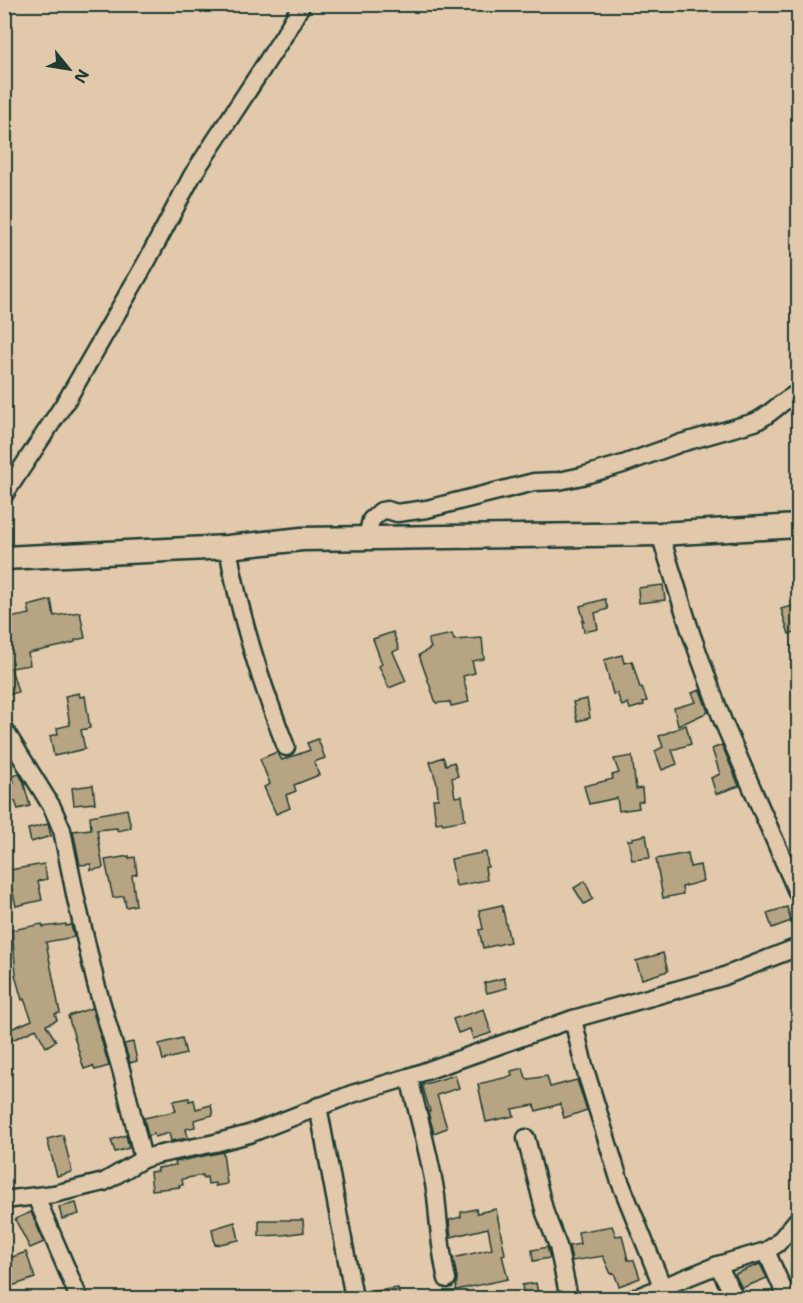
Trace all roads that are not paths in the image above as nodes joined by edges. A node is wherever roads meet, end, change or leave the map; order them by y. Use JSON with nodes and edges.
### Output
{"nodes":[{"id":1,"x":302,"y":4,"type":"edge"},
{"id":2,"x":798,"y":393,"type":"edge"},
{"id":3,"x":4,"y":495,"type":"edge"},
{"id":4,"x":798,"y":526,"type":"edge"},
{"id":5,"x":660,"y":534,"type":"junction"},
{"id":6,"x":368,"y":537,"type":"junction"},
{"id":7,"x":228,"y":547,"type":"junction"},
{"id":8,"x":4,"y":558,"type":"edge"},
{"id":9,"x":4,"y":729,"type":"edge"},
{"id":10,"x":286,"y":747,"type":"dead end"},
{"id":11,"x":798,"y":894,"type":"edge"},
{"id":12,"x":798,"y":947,"type":"edge"},
{"id":13,"x":573,"y":1018,"type":"junction"},
{"id":14,"x":409,"y":1077,"type":"junction"},
{"id":15,"x":318,"y":1106,"type":"junction"},
{"id":16,"x":526,"y":1138,"type":"dead end"},
{"id":17,"x":142,"y":1160,"type":"junction"},
{"id":18,"x":7,"y":1197,"type":"edge"},
{"id":19,"x":36,"y":1197,"type":"junction"},
{"id":20,"x":798,"y":1219,"type":"edge"},
{"id":21,"x":766,"y":1251,"type":"junction"},
{"id":22,"x":718,"y":1265,"type":"junction"},
{"id":23,"x":447,"y":1279,"type":"dead end"},
{"id":24,"x":665,"y":1293,"type":"edge"},
{"id":25,"x":79,"y":1299,"type":"edge"},
{"id":26,"x":354,"y":1299,"type":"edge"},
{"id":27,"x":569,"y":1299,"type":"edge"},
{"id":28,"x":635,"y":1299,"type":"edge"},
{"id":29,"x":735,"y":1299,"type":"edge"},
{"id":30,"x":787,"y":1299,"type":"edge"}],
"edges":[{"from":1,"to":3,"type":"street"},
{"from":2,"to":6,"type":"street"},
{"from":4,"to":5,"type":"main road"},
{"from":5,"to":6,"type":"main road"},
{"from":5,"to":11,"type":"street"},
{"from":6,"to":7,"type":"main road"},
{"from":7,"to":8,"type":"main road"},
{"from":7,"to":10,"type":"street"},
{"from":9,"to":17,"type":"street"},
{"from":12,"to":13,"type":"street"},
{"from":13,"to":14,"type":"street"},
{"from":13,"to":24,"type":"street"},
{"from":14,"to":15,"type":"street"},
{"from":14,"to":23,"type":"street"},
{"from":15,"to":17,"type":"street"},
{"from":15,"to":26,"type":"street"},
{"from":16,"to":27,"type":"street"},
{"from":17,"to":19,"type":"street"},
{"from":18,"to":19,"type":"street"},
{"from":19,"to":25,"type":"street"},
{"from":20,"to":21,"type":"street"},
{"from":21,"to":22,"type":"street"},
{"from":21,"to":30,"type":"street"},
{"from":22,"to":24,"type":"street"},
{"from":22,"to":29,"type":"street"},
{"from":24,"to":28,"type":"street"}]}
